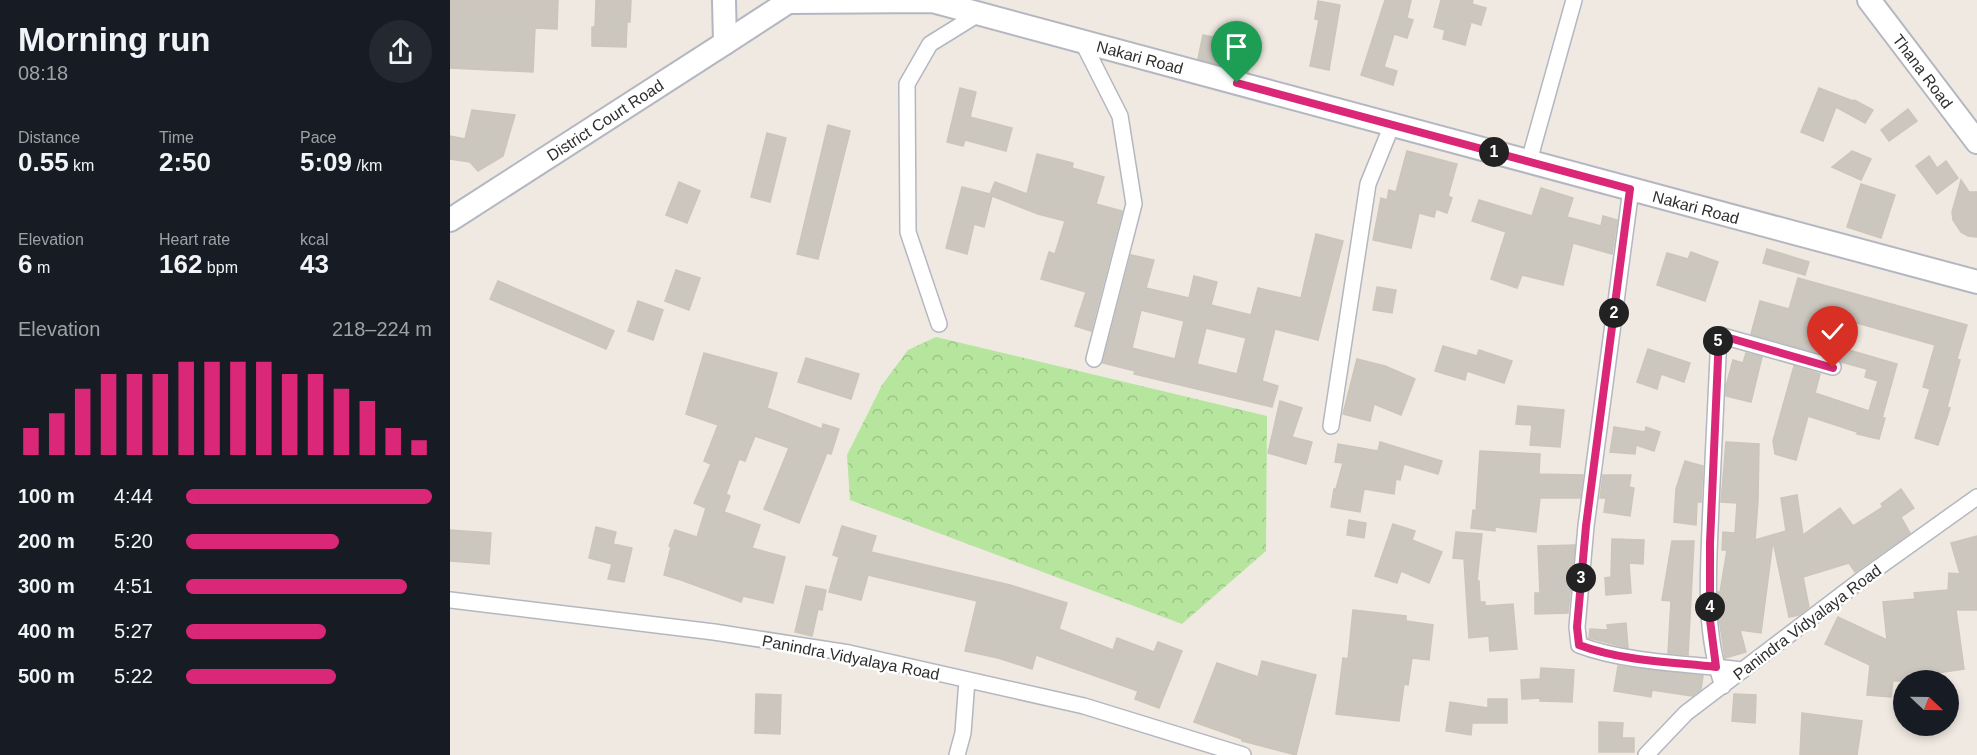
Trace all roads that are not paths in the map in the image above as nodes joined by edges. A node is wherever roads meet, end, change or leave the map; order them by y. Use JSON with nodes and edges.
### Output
{"nodes":[{"id":1,"x":724,"y":0,"type":"edge"},
{"id":2,"x":1574,"y":0,"type":"edge"},
{"id":3,"x":1869,"y":0,"type":"edge"},
{"id":4,"x":980,"y":14,"type":"junction"},
{"id":5,"x":1082,"y":41,"type":"junction"},
{"id":6,"x":725,"y":43,"type":"junction"},
{"id":7,"x":1392,"y":124,"type":"junction"},
{"id":8,"x":1977,"y":141,"type":"edge"},
{"id":9,"x":1529,"y":161,"type":"junction"},
{"id":10,"x":1630,"y":189,"type":"junction"},
{"id":11,"x":450,"y":220,"type":"edge"},
{"id":12,"x":1977,"y":282,"type":"edge"},
{"id":13,"x":939,"y":324,"type":"dead end"},
{"id":14,"x":1094,"y":359,"type":"dead end"},
{"id":15,"x":1833,"y":368,"type":"dead end"},
{"id":16,"x":1331,"y":426,"type":"dead end"},
{"id":17,"x":1977,"y":497,"type":"edge"},
{"id":18,"x":450,"y":600,"type":"edge"},
{"id":19,"x":1716,"y":667,"type":"junction"},
{"id":20,"x":1743,"y":670,"type":"junction"},
{"id":21,"x":968,"y":680,"type":"junction"},
{"id":22,"x":1723,"y":686,"type":"junction"},
{"id":23,"x":957,"y":755,"type":"edge"},
{"id":24,"x":1243,"y":755,"type":"edge"},
{"id":25,"x":1646,"y":755,"type":"edge"}],
"edges":[{"from":1,"to":6,"type":"street"},
{"from":2,"to":9,"type":"street"},
{"from":3,"to":8,"type":"street","name":"Thana Road"},
{"from":4,"to":5,"type":"street","name":"Nakari Road"},
{"from":4,"to":6,"type":"street","name":"Nakari Road"},
{"from":4,"to":13,"type":"street"},
{"from":5,"to":7,"type":"street","name":"Nakari Road"},
{"from":5,"to":14,"type":"street"},
{"from":6,"to":11,"type":"street","name":"District Court Road"},
{"from":7,"to":9,"type":"street","name":"Nakari Road"},
{"from":7,"to":16,"type":"street"},
{"from":9,"to":10,"type":"street","name":"Nakari Road"},
{"from":10,"to":12,"type":"street","name":"Nakari Road"},
{"from":10,"to":19,"type":"street"},
{"from":15,"to":19,"type":"street"},
{"from":17,"to":20,"type":"street","name":"Panindra Vidyalaya Road"},
{"from":18,"to":21,"type":"street","name":"Panindra Vidyalaya Road"},
{"from":19,"to":20,"type":"street"},
{"from":19,"to":22,"type":"street"},
{"from":20,"to":22,"type":"street","name":"Panindra Vidyalaya Road"},
{"from":21,"to":23,"type":"street"},
{"from":21,"to":24,"type":"street","name":"Panindra Vidyalaya Road"},
{"from":22,"to":25,"type":"street","name":"Panindra Vidyalaya Road"}]}
